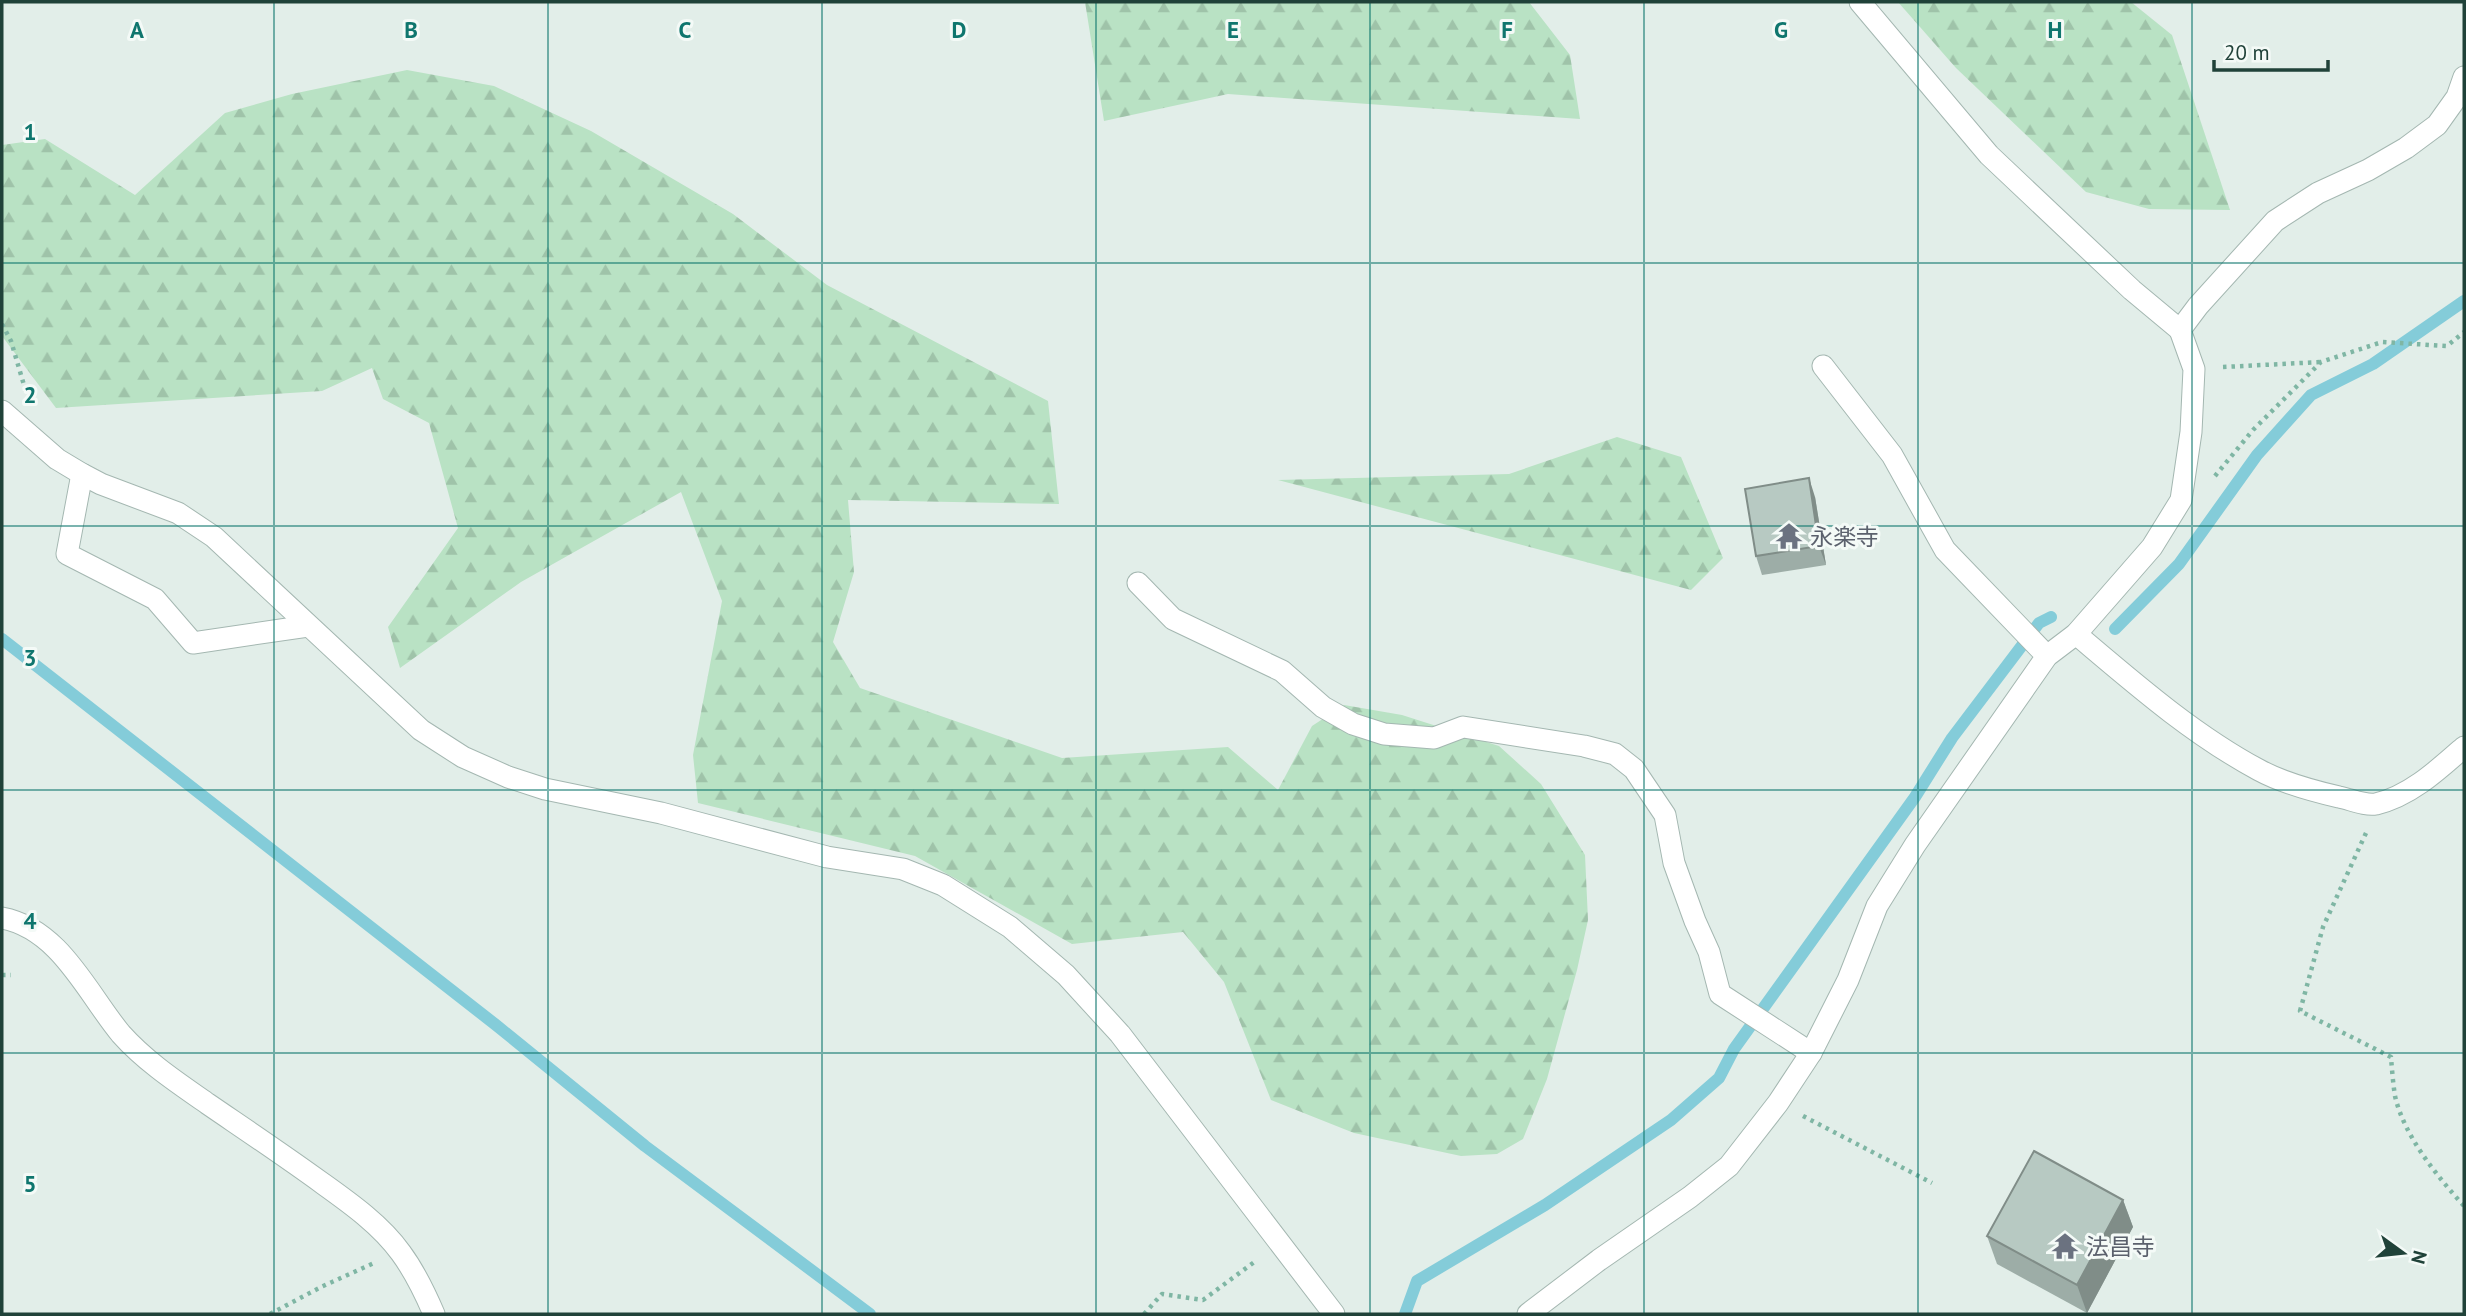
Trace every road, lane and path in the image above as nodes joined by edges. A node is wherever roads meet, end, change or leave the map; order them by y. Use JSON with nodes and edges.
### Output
{"nodes":[{"id":1,"x":1860,"y":2,"type":"edge"},
{"id":2,"x":2464,"y":77,"type":"edge"},
{"id":3,"x":2,"y":324,"type":"edge"},
{"id":4,"x":2180,"y":330,"type":"junction"},
{"id":5,"x":2464,"y":332,"type":"edge"},
{"id":6,"x":2321,"y":362,"type":"junction"},
{"id":7,"x":1823,"y":366,"type":"dead end"},
{"id":8,"x":2194,"y":369,"type":"junction"},
{"id":9,"x":2,"y":411,"type":"edge"},
{"id":10,"x":37,"y":441,"type":"junction"},
{"id":11,"x":82,"y":474,"type":"junction"},
{"id":12,"x":2181,"y":500,"type":"junction"},
{"id":13,"x":1138,"y":583,"type":"dead end"},
{"id":14,"x":308,"y":626,"type":"junction"},
{"id":15,"x":2076,"y":634,"type":"junction"},
{"id":16,"x":2046,"y":655,"type":"junction"},
{"id":17,"x":2464,"y":747,"type":"edge"},
{"id":18,"x":2372,"y":805,"type":"junction"},
{"id":19,"x":2,"y":918,"type":"edge"},
{"id":20,"x":2,"y":975,"type":"edge"},
{"id":21,"x":12,"y":975,"type":"dead end"},
{"id":22,"x":1811,"y":1053,"type":"junction"},
{"id":23,"x":1778,"y":1103,"type":"junction"},
{"id":24,"x":1933,"y":1183,"type":"dead end"},
{"id":25,"x":2464,"y":1206,"type":"edge"},
{"id":26,"x":1279,"y":1244,"type":"junction"},
{"id":27,"x":401,"y":1252,"type":"junction"},
{"id":28,"x":270,"y":1314,"type":"edge"},
{"id":29,"x":434,"y":1314,"type":"edge"},
{"id":30,"x":1144,"y":1314,"type":"edge"},
{"id":31,"x":1334,"y":1314,"type":"edge"},
{"id":32,"x":1528,"y":1314,"type":"edge"}],
"edges":[{"from":1,"to":4,"type":"street"},
{"from":2,"to":4,"type":"street"},
{"from":3,"to":10,"type":"path"},
{"from":4,"to":8,"type":"street"},
{"from":5,"to":6,"type":"path"},
{"from":6,"to":8,"type":"path"},
{"from":6,"to":12,"type":"path"},
{"from":7,"to":16,"type":"street"},
{"from":8,"to":12,"type":"street"},
{"from":9,"to":10,"type":"street"},
{"from":10,"to":11,"type":"street"},
{"from":11,"to":14,"type":"street"},
{"from":11,"to":14,"type":"street"},
{"from":12,"to":15,"type":"street"},
{"from":13,"to":22,"type":"street"},
{"from":14,"to":26,"type":"street"},
{"from":15,"to":16,"type":"street"},
{"from":15,"to":18,"type":"street"},
{"from":16,"to":22,"type":"street"},
{"from":17,"to":18,"type":"street"},
{"from":18,"to":25,"type":"path"},
{"from":19,"to":27,"type":"street"},
{"from":20,"to":21,"type":"path"},
{"from":22,"to":23,"type":"street"},
{"from":23,"to":24,"type":"path"},
{"from":23,"to":32,"type":"street"},
{"from":26,"to":30,"type":"path"},
{"from":26,"to":31,"type":"street"},
{"from":27,"to":28,"type":"path"},
{"from":27,"to":29,"type":"street"}]}
